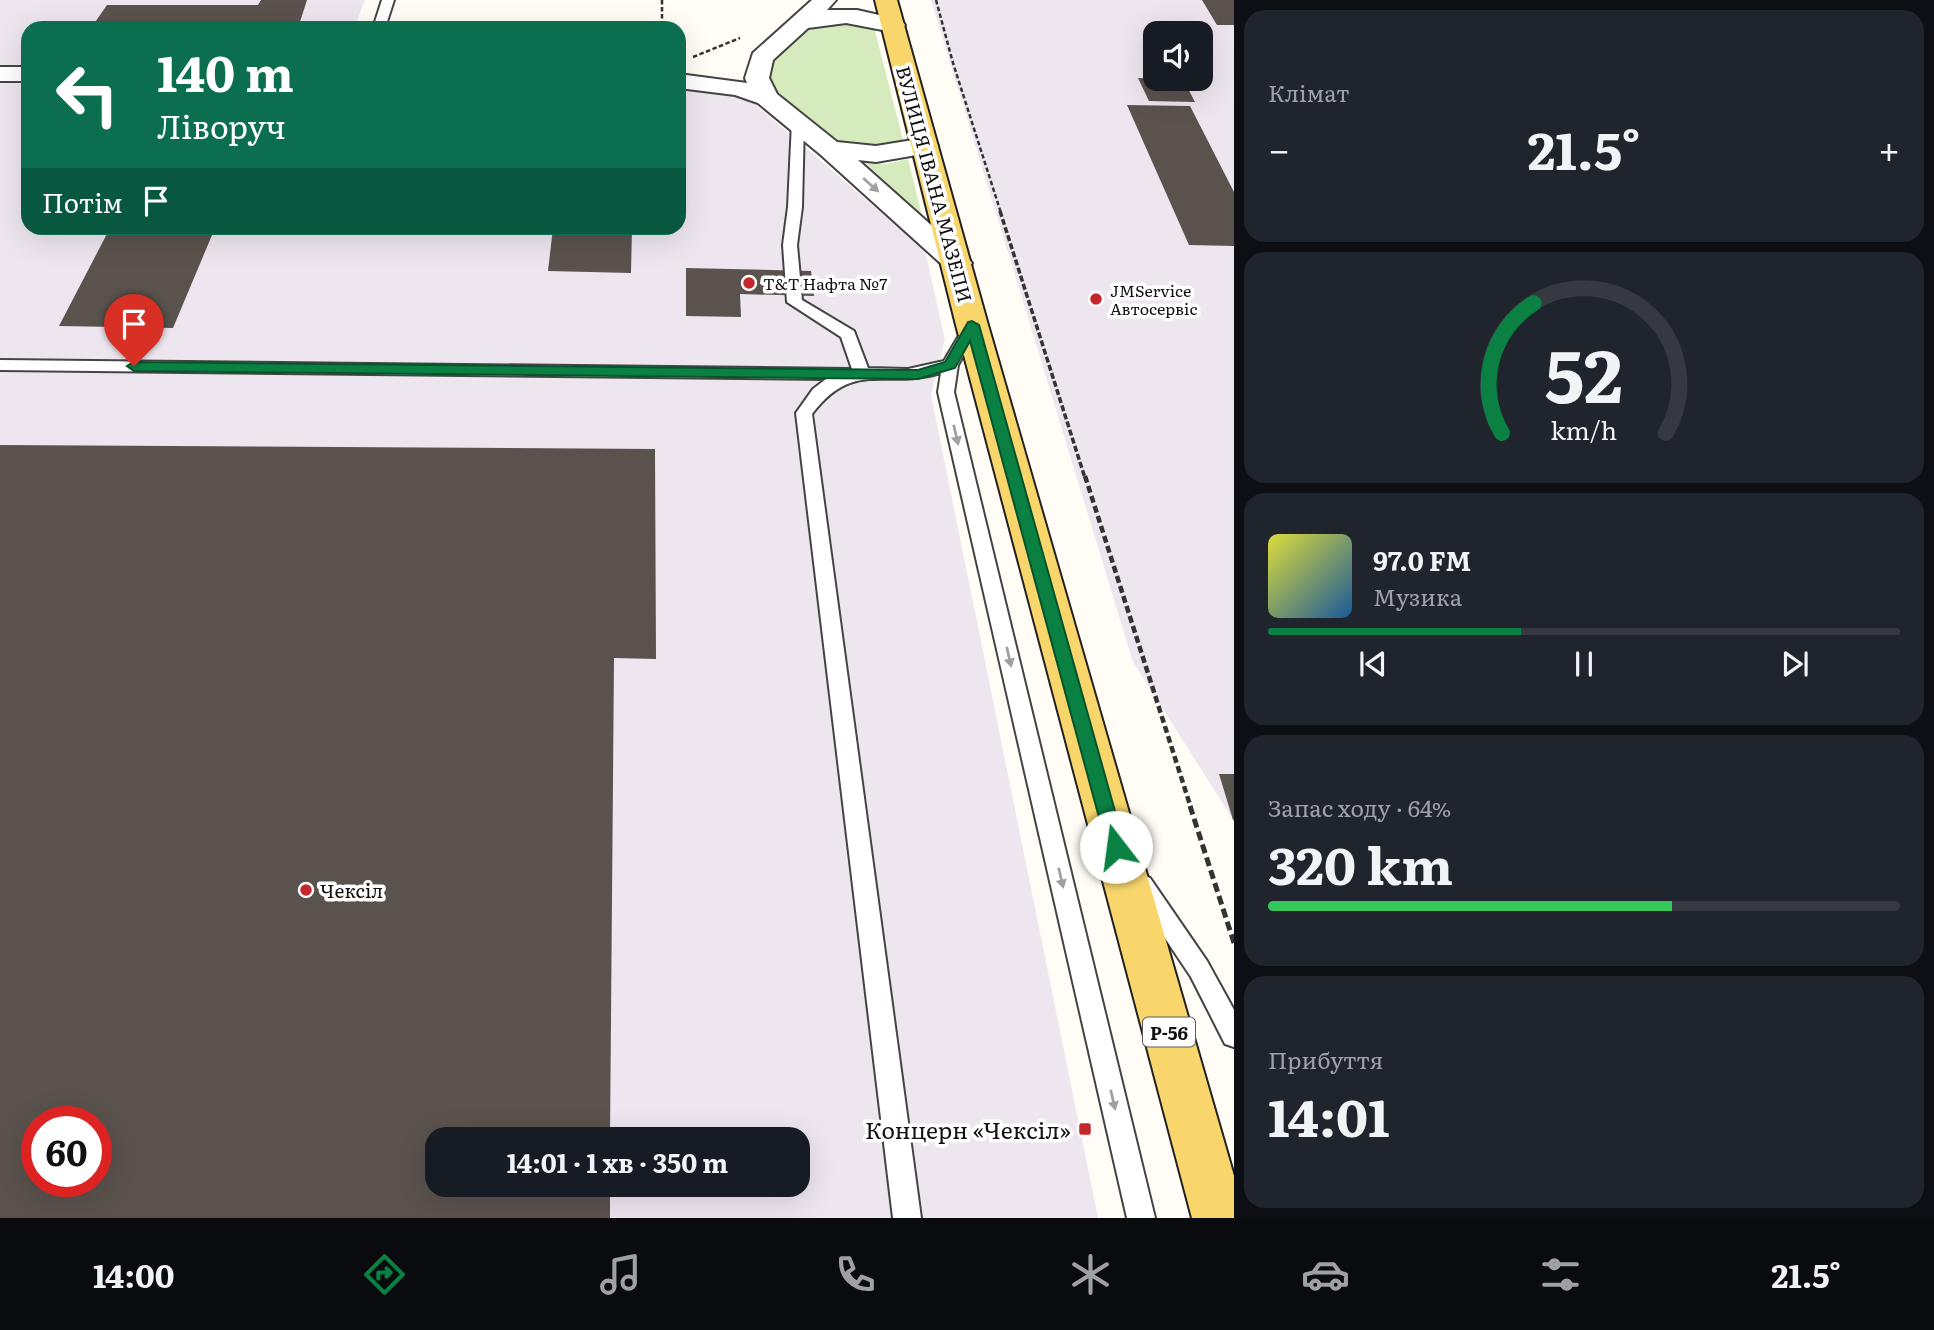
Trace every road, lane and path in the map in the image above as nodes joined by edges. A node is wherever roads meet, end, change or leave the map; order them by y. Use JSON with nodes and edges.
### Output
{"nodes":[{"id":1,"x":387,"y":0,"type":"edge"},
{"id":2,"x":662,"y":0,"type":"edge"},
{"id":3,"x":825,"y":0,"type":"edge"},
{"id":4,"x":936,"y":0,"type":"edge"},
{"id":5,"x":890,"y":13,"type":"edge"},
{"id":6,"x":381,"y":21,"type":"edge"},
{"id":7,"x":662,"y":21,"type":"edge"},
{"id":8,"x":798,"y":24,"type":"junction"},
{"id":9,"x":744,"y":35,"type":"dead end"},
{"id":10,"x":762,"y":58,"type":"junction"},
{"id":11,"x":688,"y":73,"type":"edge"},
{"id":12,"x":0,"y":74,"type":"edge"},
{"id":13,"x":21,"y":75,"type":"edge"},
{"id":14,"x":767,"y":98,"type":"junction"},
{"id":15,"x":798,"y":122,"type":"junction"},
{"id":16,"x":925,"y":146,"type":"junction"},
{"id":17,"x":830,"y":149,"type":"junction"},
{"id":18,"x":957,"y":262,"type":"junction"},
{"id":19,"x":972,"y":325,"type":"junction"},
{"id":20,"x":0,"y":365,"type":"edge"},
{"id":21,"x":950,"y":365,"type":"junction"},
{"id":22,"x":854,"y":374,"type":"junction"},
{"id":23,"x":918,"y":375,"type":"junction"},
{"id":24,"x":946,"y":392,"type":"junction"},
{"id":25,"x":1116,"y":847,"type":"junction"},
{"id":26,"x":1234,"y":943,"type":"edge"},
{"id":27,"x":1234,"y":1035,"type":"edge"},
{"id":28,"x":907,"y":1218,"type":"edge"},
{"id":29,"x":1141,"y":1218,"type":"edge"},
{"id":30,"x":1219,"y":1218,"type":"edge"}],
"edges":[{"from":1,"to":6,"type":"lane"},
{"from":2,"to":7,"type":"path"},
{"from":3,"to":8,"type":"street"},
{"from":4,"to":26,"type":"path"},
{"from":5,"to":8,"type":"street"},
{"from":5,"to":16,"type":"main road","name":"ВУЛИЦЯ ІВАНА МАЗЕПИ","number":"Р-56"},
{"from":8,"to":10,"type":"street"},
{"from":9,"to":11,"type":"path"},
{"from":10,"to":11,"type":"street"},
{"from":10,"to":14,"type":"street"},
{"from":11,"to":14,"type":"street"},
{"from":12,"to":13,"type":"street"},
{"from":14,"to":15,"type":"street"},
{"from":15,"to":17,"type":"street"},
{"from":15,"to":22,"type":"lane"},
{"from":16,"to":17,"type":"street"},
{"from":16,"to":18,"type":"main road","name":"ВУЛИЦЯ ІВАНА МАЗЕПИ","number":"Р-56"},
{"from":17,"to":18,"type":"street","one_way":true},
{"from":18,"to":19,"type":"main road","name":"ВУЛИЦЯ ІВАНА МАЗЕПИ","number":"Р-56"},
{"from":19,"to":21,"type":"lane"},
{"from":19,"to":25,"type":"main road","name":"ВУЛИЦЯ ІВАНА МАЗЕПИ","number":"Р-56"},
{"from":20,"to":22,"type":"lane"},
{"from":21,"to":23,"type":"lane"},
{"from":21,"to":24,"type":"lane"},
{"from":22,"to":23,"type":"lane"},
{"from":22,"to":28,"type":"lane"},
{"from":23,"to":24,"type":"lane"},
{"from":24,"to":29,"type":"lane","one_way":true},
{"from":25,"to":27,"type":"lane"},
{"from":25,"to":30,"type":"main road","name":"ВУЛИЦЯ ІВАНА МАЗЕПИ","number":"Р-56"}]}
